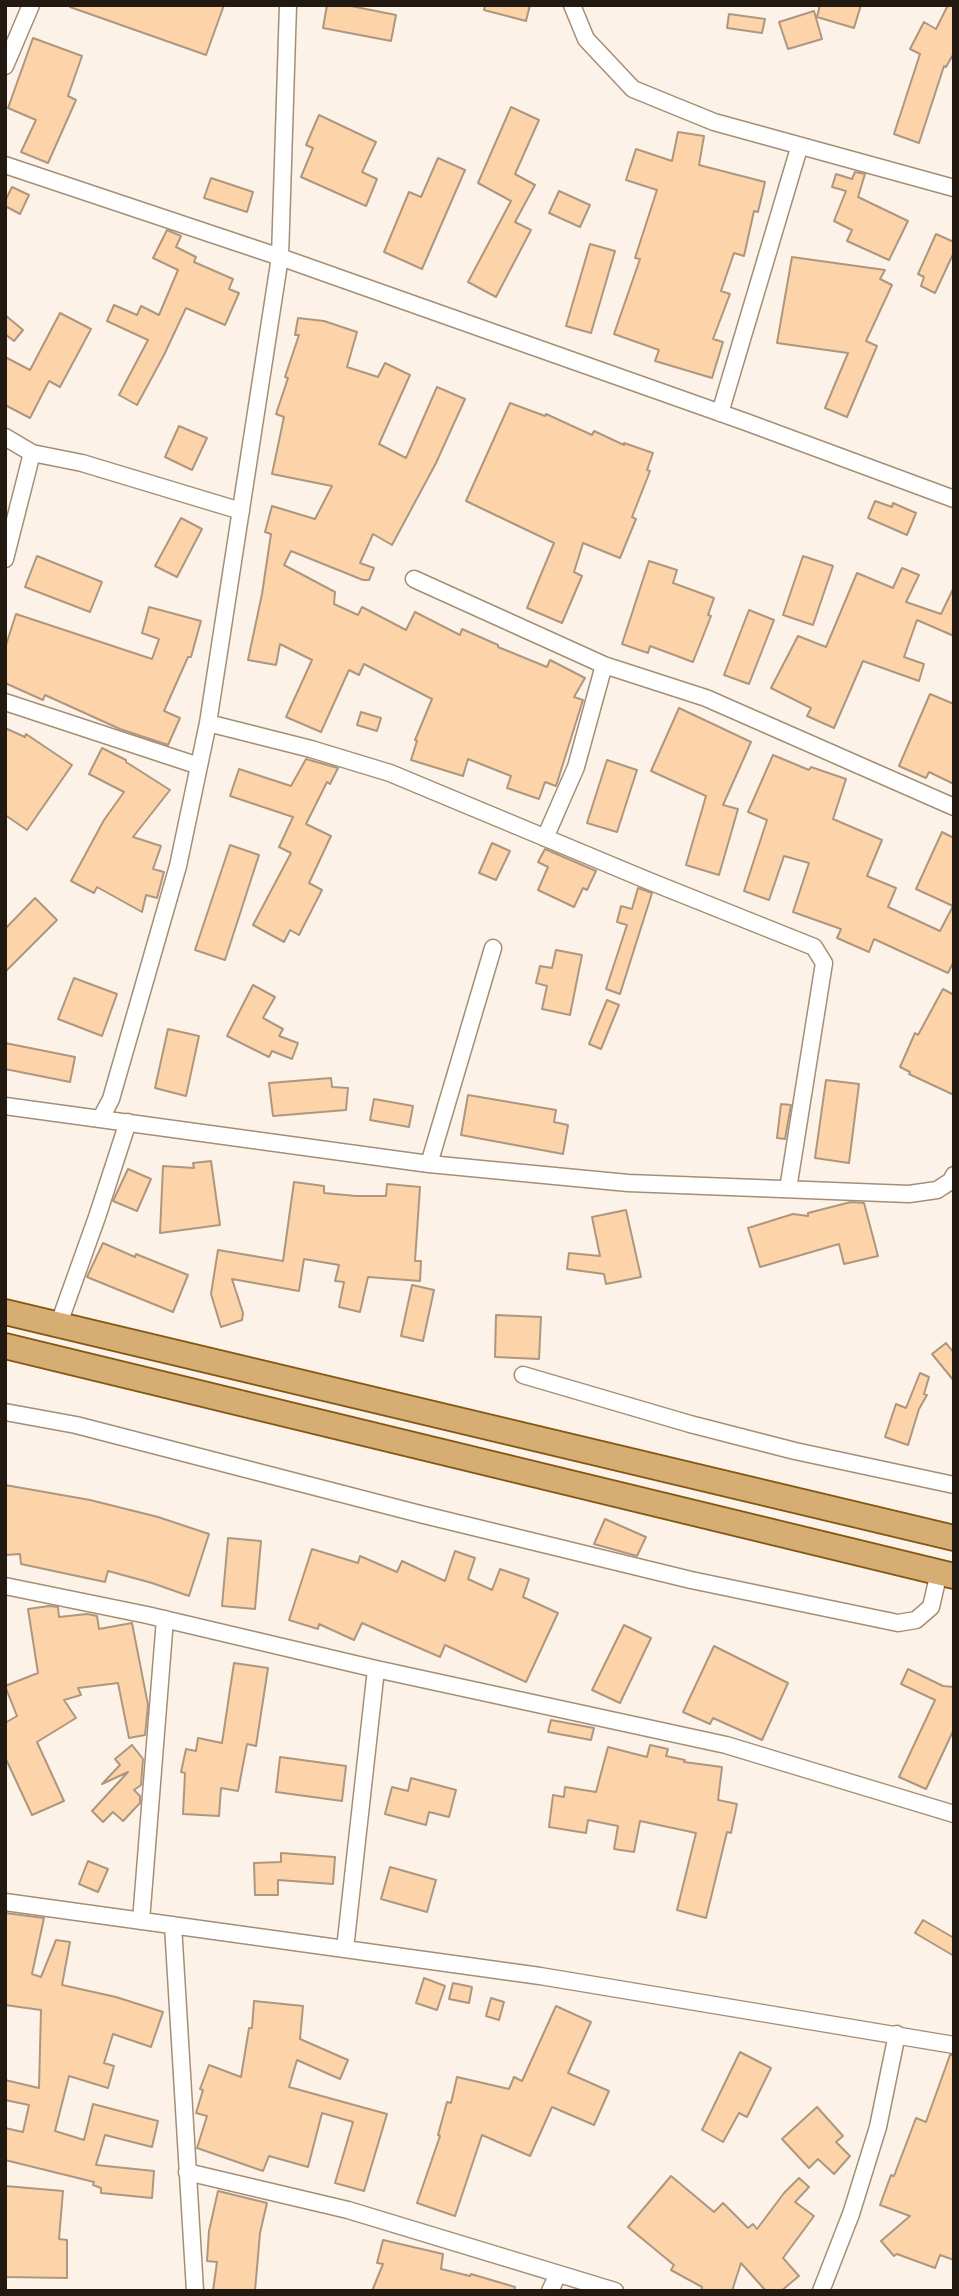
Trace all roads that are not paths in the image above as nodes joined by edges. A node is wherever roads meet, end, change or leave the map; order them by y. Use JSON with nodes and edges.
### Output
{"nodes":[{"id":1,"x":31,"y":5,"type":"edge"},
{"id":2,"x":288,"y":5,"type":"edge"},
{"id":3,"x":572,"y":5,"type":"edge"},
{"id":4,"x":5,"y":66,"type":"edge"},
{"id":5,"x":799,"y":148,"type":"junction"},
{"id":6,"x":5,"y":165,"type":"edge"},
{"id":7,"x":954,"y":188,"type":"edge"},
{"id":8,"x":280,"y":257,"type":"junction"},
{"id":9,"x":720,"y":413,"type":"junction"},
{"id":10,"x":5,"y":437,"type":"edge"},
{"id":11,"x":32,"y":453,"type":"junction"},
{"id":12,"x":954,"y":499,"type":"edge"},
{"id":13,"x":241,"y":511,"type":"junction"},
{"id":14,"x":5,"y":559,"type":"edge"},
{"id":15,"x":414,"y":579,"type":"dead end"},
{"id":16,"x":604,"y":665,"type":"junction"},
{"id":17,"x":5,"y":702,"type":"edge"},
{"id":18,"x":208,"y":723,"type":"junction"},
{"id":19,"x":199,"y":766,"type":"junction"},
{"id":20,"x":954,"y":807,"type":"edge"},
{"id":21,"x":545,"y":838,"type":"junction"},
{"id":22,"x":494,"y":948,"type":"dead end"},
{"id":23,"x":5,"y":1107,"type":"edge"},
{"id":24,"x":102,"y":1118,"type":"junction"},
{"id":25,"x":128,"y":1122,"type":"junction"},
{"id":26,"x":429,"y":1164,"type":"junction"},
{"id":27,"x":954,"y":1175,"type":"edge"},
{"id":28,"x":788,"y":1189,"type":"junction"},
{"id":29,"x":5,"y":1312,"type":"edge"},
{"id":30,"x":58,"y":1326,"type":"junction"},
{"id":31,"x":5,"y":1346,"type":"edge"},
{"id":32,"x":523,"y":1375,"type":"dead end"},
{"id":33,"x":5,"y":1412,"type":"edge"},
{"id":34,"x":954,"y":1485,"type":"edge"},
{"id":35,"x":954,"y":1538,"type":"edge"},
{"id":36,"x":947,"y":1574,"type":"edge"},
{"id":37,"x":5,"y":1586,"type":"edge"},
{"id":38,"x":165,"y":1619,"type":"junction"},
{"id":39,"x":376,"y":1669,"type":"junction"},
{"id":40,"x":954,"y":1814,"type":"edge"},
{"id":41,"x":5,"y":1902,"type":"edge"},
{"id":42,"x":141,"y":1921,"type":"junction"},
{"id":43,"x":173,"y":1925,"type":"junction"},
{"id":44,"x":345,"y":1949,"type":"junction"},
{"id":45,"x":897,"y":2034,"type":"junction"},
{"id":46,"x":954,"y":2045,"type":"edge"},
{"id":47,"x":187,"y":2172,"type":"junction"},
{"id":48,"x":558,"y":2274,"type":"junction"},
{"id":49,"x":195,"y":2291,"type":"edge"},
{"id":50,"x":550,"y":2291,"type":"edge"},
{"id":51,"x":615,"y":2291,"type":"edge"},
{"id":52,"x":821,"y":2291,"type":"edge"}],
"edges":[{"from":1,"to":4,"type":"street"},
{"from":2,"to":8,"type":"street"},
{"from":3,"to":5,"type":"street"},
{"from":5,"to":7,"type":"street"},
{"from":5,"to":9,"type":"street"},
{"from":6,"to":8,"type":"street"},
{"from":8,"to":9,"type":"street"},
{"from":8,"to":13,"type":"street"},
{"from":9,"to":12,"type":"street"},
{"from":10,"to":11,"type":"street"},
{"from":11,"to":13,"type":"street"},
{"from":11,"to":14,"type":"street"},
{"from":13,"to":18,"type":"street"},
{"from":15,"to":16,"type":"street"},
{"from":16,"to":20,"type":"street"},
{"from":16,"to":21,"type":"street"},
{"from":17,"to":19,"type":"street"},
{"from":18,"to":19,"type":"street"},
{"from":18,"to":21,"type":"street"},
{"from":19,"to":24,"type":"street"},
{"from":21,"to":28,"type":"street"},
{"from":22,"to":26,"type":"street"},
{"from":23,"to":24,"type":"street"},
{"from":24,"to":25,"type":"street"},
{"from":25,"to":26,"type":"street"},
{"from":25,"to":30,"type":"street"},
{"from":26,"to":28,"type":"street"},
{"from":27,"to":28,"type":"street"},
{"from":29,"to":30,"type":"main road"},
{"from":30,"to":35,"type":"main road"},
{"from":31,"to":36,"type":"main road"},
{"from":32,"to":34,"type":"street"},
{"from":33,"to":36,"type":"street"},
{"from":37,"to":38,"type":"street"},
{"from":38,"to":39,"type":"street"},
{"from":38,"to":42,"type":"street"},
{"from":39,"to":40,"type":"street"},
{"from":39,"to":44,"type":"street"},
{"from":41,"to":42,"type":"street"},
{"from":42,"to":43,"type":"street"},
{"from":43,"to":44,"type":"street"},
{"from":43,"to":47,"type":"street"},
{"from":44,"to":45,"type":"street"},
{"from":45,"to":46,"type":"street"},
{"from":45,"to":52,"type":"street"},
{"from":47,"to":48,"type":"street"},
{"from":47,"to":49,"type":"street"},
{"from":48,"to":50,"type":"street"},
{"from":48,"to":51,"type":"street"}]}
